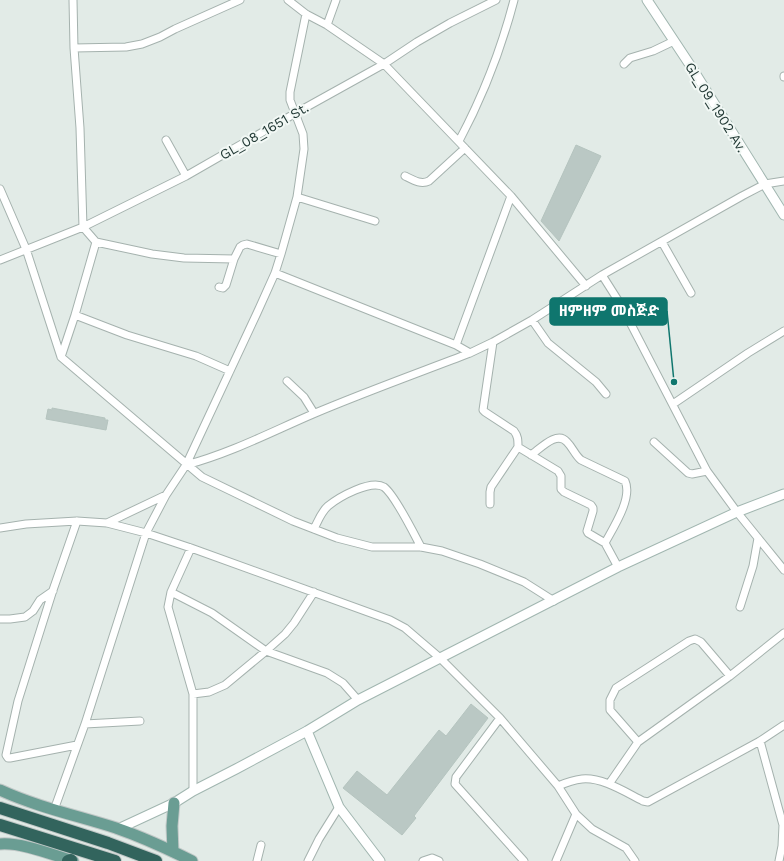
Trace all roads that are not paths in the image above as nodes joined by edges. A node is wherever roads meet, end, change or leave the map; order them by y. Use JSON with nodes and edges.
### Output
{"nodes":[{"id":1,"x":73,"y":0,"type":"edge"},
{"id":2,"x":240,"y":0,"type":"edge"},
{"id":3,"x":288,"y":0,"type":"edge"},
{"id":4,"x":336,"y":0,"type":"edge"},
{"id":5,"x":496,"y":0,"type":"edge"},
{"id":6,"x":514,"y":0,"type":"edge"},
{"id":7,"x":647,"y":0,"type":"edge"},
{"id":8,"x":225,"y":3,"type":"edge"},
{"id":9,"x":306,"y":14,"type":"junction"},
{"id":10,"x":327,"y":25,"type":"junction"},
{"id":11,"x":674,"y":41,"type":"junction"},
{"id":12,"x":74,"y":48,"type":"junction"},
{"id":13,"x":384,"y":64,"type":"junction"},
{"id":14,"x":624,"y":64,"type":"dead end"},
{"id":15,"x":294,"y":114,"type":"junction"},
{"id":16,"x":166,"y":140,"type":"dead end"},
{"id":17,"x":459,"y":141,"type":"junction"},
{"id":18,"x":465,"y":148,"type":"junction"},
{"id":19,"x":186,"y":176,"type":"junction"},
{"id":20,"x":405,"y":176,"type":"dead end"},
{"id":21,"x":784,"y":181,"type":"edge"},
{"id":22,"x":765,"y":184,"type":"junction"},
{"id":23,"x":0,"y":189,"type":"edge"},
{"id":24,"x":511,"y":196,"type":"junction"},
{"id":25,"x":297,"y":197,"type":"junction"},
{"id":26,"x":784,"y":214,"type":"edge"},
{"id":27,"x":375,"y":221,"type":"dead end"},
{"id":28,"x":83,"y":227,"type":"junction"},
{"id":29,"x":96,"y":242,"type":"junction"},
{"id":30,"x":662,"y":242,"type":"junction"},
{"id":31,"x":26,"y":249,"type":"junction"},
{"id":32,"x":281,"y":254,"type":"junction"},
{"id":33,"x":234,"y":259,"type":"junction"},
{"id":34,"x":0,"y":260,"type":"edge"},
{"id":35,"x":274,"y":273,"type":"junction"},
{"id":36,"x":602,"y":275,"type":"junction"},
{"id":37,"x":586,"y":286,"type":"junction"},
{"id":38,"x":219,"y":287,"type":"dead end"},
{"id":39,"x":691,"y":293,"type":"dead end"},
{"id":40,"x":75,"y":315,"type":"junction"},
{"id":41,"x":532,"y":320,"type":"junction"},
{"id":42,"x":784,"y":330,"type":"edge"},
{"id":43,"x":493,"y":342,"type":"junction"},
{"id":44,"x":456,"y":344,"type":"junction"},
{"id":45,"x":470,"y":353,"type":"junction"},
{"id":46,"x":61,"y":357,"type":"junction"},
{"id":47,"x":230,"y":371,"type":"junction"},
{"id":48,"x":287,"y":381,"type":"dead end"},
{"id":49,"x":606,"y":394,"type":"dead end"},
{"id":50,"x":673,"y":404,"type":"junction"},
{"id":51,"x":314,"y":413,"type":"junction"},
{"id":52,"x":654,"y":442,"type":"dead end"},
{"id":53,"x":518,"y":447,"type":"junction"},
{"id":54,"x":532,"y":455,"type":"junction"},
{"id":55,"x":186,"y":465,"type":"junction"},
{"id":56,"x":707,"y":471,"type":"junction"},
{"id":57,"x":784,"y":494,"type":"edge"},
{"id":58,"x":166,"y":495,"type":"junction"},
{"id":59,"x":490,"y":504,"type":"dead end"},
{"id":60,"x":737,"y":512,"type":"junction"},
{"id":61,"x":77,"y":521,"type":"junction"},
{"id":62,"x":107,"y":523,"type":"junction"},
{"id":63,"x":0,"y":528,"type":"edge"},
{"id":64,"x":314,"y":530,"type":"junction"},
{"id":65,"x":146,"y":533,"type":"junction"},
{"id":66,"x":758,"y":538,"type":"junction"},
{"id":67,"x":605,"y":543,"type":"junction"},
{"id":68,"x":421,"y":547,"type":"junction"},
{"id":69,"x":191,"y":548,"type":"junction"},
{"id":70,"x":618,"y":567,"type":"junction"},
{"id":71,"x":784,"y":570,"type":"edge"},
{"id":72,"x":53,"y":590,"type":"junction"},
{"id":73,"x":171,"y":592,"type":"junction"},
{"id":74,"x":314,"y":592,"type":"junction"},
{"id":75,"x":554,"y":601,"type":"junction"},
{"id":76,"x":740,"y":607,"type":"dead end"},
{"id":77,"x":0,"y":619,"type":"edge"},
{"id":78,"x":784,"y":633,"type":"edge"},
{"id":79,"x":266,"y":651,"type":"junction"},
{"id":80,"x":440,"y":658,"type":"junction"},
{"id":81,"x":730,"y":676,"type":"junction"},
{"id":82,"x":193,"y":694,"type":"junction"},
{"id":83,"x":358,"y":700,"type":"junction"},
{"id":84,"x":500,"y":718,"type":"junction"},
{"id":85,"x":140,"y":721,"type":"dead end"},
{"id":86,"x":85,"y":724,"type":"junction"},
{"id":87,"x":784,"y":725,"type":"edge"},
{"id":88,"x":307,"y":731,"type":"junction"},
{"id":89,"x":760,"y":741,"type":"junction"},
{"id":90,"x":638,"y":742,"type":"junction"},
{"id":91,"x":77,"y":745,"type":"junction"},
{"id":92,"x":609,"y":784,"type":"junction"},
{"id":93,"x":558,"y":786,"type":"junction"},
{"id":94,"x":0,"y":790,"type":"edge"},
{"id":95,"x":193,"y":791,"type":"junction"},
{"id":96,"x":174,"y":803,"type":"junction"},
{"id":97,"x":339,"y":807,"type":"junction"},
{"id":98,"x":0,"y":808,"type":"edge"},
{"id":99,"x":54,"y":810,"type":"junction"},
{"id":100,"x":576,"y":814,"type":"junction"},
{"id":101,"x":784,"y":824,"type":"edge"},
{"id":102,"x":0,"y":825,"type":"edge"},
{"id":103,"x":118,"y":829,"type":"junction"},
{"id":104,"x":0,"y":844,"type":"edge"},
{"id":105,"x":261,"y":845,"type":"dead end"},
{"id":106,"x":173,"y":852,"type":"junction"},
{"id":107,"x":522,"y":860,"type":"edge"},
{"id":108,"x":71,"y":861,"type":"edge"},
{"id":109,"x":115,"y":861,"type":"edge"},
{"id":110,"x":156,"y":861,"type":"edge"},
{"id":111,"x":192,"y":861,"type":"edge"},
{"id":112,"x":257,"y":861,"type":"edge"},
{"id":113,"x":308,"y":861,"type":"edge"},
{"id":114,"x":380,"y":861,"type":"edge"},
{"id":115,"x":423,"y":861,"type":"edge"},
{"id":116,"x":439,"y":861,"type":"edge"},
{"id":117,"x":556,"y":861,"type":"edge"},
{"id":118,"x":635,"y":861,"type":"edge"},
{"id":119,"x":779,"y":861,"type":"edge"}],
"edges":[{"from":1,"to":12,"type":"street"},
{"from":2,"to":8,"type":"street"},
{"from":3,"to":9,"type":"street"},
{"from":4,"to":10,"type":"street"},
{"from":5,"to":13,"type":"street","name":"GL_08_1651 St."},
{"from":6,"to":17,"type":"street"},
{"from":7,"to":11,"type":"main road","name":"GL_09_1902 Av."},
{"from":8,"to":12,"type":"street"},
{"from":9,"to":10,"type":"street"},
{"from":9,"to":15,"type":"street"},
{"from":10,"to":13,"type":"street"},
{"from":11,"to":14,"type":"street"},
{"from":11,"to":22,"type":"main road","name":"GL_09_1902 Av."},
{"from":12,"to":28,"type":"street"},
{"from":13,"to":15,"type":"street","name":"GL_08_1651 St."},
{"from":13,"to":17,"type":"street"},
{"from":15,"to":19,"type":"street","name":"GL_08_1651 St."},
{"from":15,"to":25,"type":"street"},
{"from":16,"to":19,"type":"street"},
{"from":17,"to":18,"type":"street"},
{"from":18,"to":20,"type":"street"},
{"from":18,"to":24,"type":"street"},
{"from":19,"to":28,"type":"street","name":"GL_08_1651 St."},
{"from":21,"to":22,"type":"street"},
{"from":22,"to":26,"type":"main road","name":"GL_09_1902 Av."},
{"from":22,"to":30,"type":"street"},
{"from":23,"to":31,"type":"street"},
{"from":24,"to":37,"type":"street"},
{"from":24,"to":44,"type":"street"},
{"from":25,"to":27,"type":"street"},
{"from":25,"to":32,"type":"street"},
{"from":28,"to":29,"type":"street"},
{"from":28,"to":31,"type":"street","name":"GL_08_1651 St."},
{"from":29,"to":33,"type":"street"},
{"from":29,"to":40,"type":"street"},
{"from":30,"to":36,"type":"street"},
{"from":30,"to":39,"type":"street"},
{"from":31,"to":34,"type":"street","name":"GL_08_1651 St."},
{"from":31,"to":46,"type":"street"},
{"from":32,"to":33,"type":"street"},
{"from":32,"to":35,"type":"street"},
{"from":33,"to":38,"type":"street"},
{"from":35,"to":44,"type":"street"},
{"from":35,"to":47,"type":"street"},
{"from":36,"to":37,"type":"street"},
{"from":36,"to":50,"type":"street"},
{"from":37,"to":41,"type":"street"},
{"from":40,"to":46,"type":"street"},
{"from":40,"to":47,"type":"street"},
{"from":41,"to":43,"type":"street"},
{"from":41,"to":49,"type":"street"},
{"from":42,"to":50,"type":"street"},
{"from":43,"to":45,"type":"street"},
{"from":43,"to":53,"type":"street"},
{"from":44,"to":45,"type":"street"},
{"from":45,"to":51,"type":"street"},
{"from":46,"to":55,"type":"street"},
{"from":47,"to":55,"type":"street"},
{"from":48,"to":51,"type":"street"},
{"from":50,"to":56,"type":"street"},
{"from":51,"to":55,"type":"street"},
{"from":52,"to":56,"type":"street"},
{"from":53,"to":54,"type":"street"},
{"from":53,"to":59,"type":"street"},
{"from":54,"to":67,"type":"street"},
{"from":54,"to":67,"type":"street"},
{"from":55,"to":58,"type":"street"},
{"from":55,"to":64,"type":"street"},
{"from":56,"to":60,"type":"street"},
{"from":57,"to":60,"type":"main road"},
{"from":58,"to":62,"type":"street"},
{"from":58,"to":65,"type":"street"},
{"from":60,"to":66,"type":"street"},
{"from":60,"to":70,"type":"main road"},
{"from":61,"to":62,"type":"street"},
{"from":61,"to":63,"type":"street"},
{"from":61,"to":72,"type":"street"},
{"from":62,"to":65,"type":"street"},
{"from":64,"to":68,"type":"street"},
{"from":64,"to":68,"type":"street"},
{"from":65,"to":69,"type":"street"},
{"from":65,"to":86,"type":"street"},
{"from":66,"to":71,"type":"street"},
{"from":66,"to":76,"type":"street"},
{"from":67,"to":70,"type":"street"},
{"from":68,"to":75,"type":"street"},
{"from":69,"to":73,"type":"street"},
{"from":69,"to":74,"type":"street"},
{"from":70,"to":75,"type":"main road"},
{"from":72,"to":77,"type":"street"},
{"from":72,"to":91,"type":"street"},
{"from":73,"to":79,"type":"street"},
{"from":73,"to":82,"type":"street"},
{"from":74,"to":79,"type":"street"},
{"from":74,"to":80,"type":"street"},
{"from":75,"to":80,"type":"main road"},
{"from":78,"to":81,"type":"street"},
{"from":79,"to":82,"type":"street"},
{"from":79,"to":83,"type":"street"},
{"from":80,"to":83,"type":"main road"},
{"from":80,"to":84,"type":"street"},
{"from":81,"to":90,"type":"street"},
{"from":81,"to":90,"type":"street"},
{"from":82,"to":95,"type":"street"},
{"from":83,"to":88,"type":"main road"},
{"from":84,"to":93,"type":"street"},
{"from":84,"to":107,"type":"street"},
{"from":85,"to":86,"type":"street"},
{"from":86,"to":91,"type":"street"},
{"from":87,"to":89,"type":"street"},
{"from":88,"to":95,"type":"main road"},
{"from":88,"to":97,"type":"main road"},
{"from":89,"to":92,"type":"street"},
{"from":89,"to":101,"type":"street"},
{"from":90,"to":92,"type":"street"},
{"from":91,"to":99,"type":"street"},
{"from":92,"to":93,"type":"street"},
{"from":93,"to":100,"type":"street"},
{"from":94,"to":99,"type":"main road"},
{"from":95,"to":96,"type":"main road"},
{"from":96,"to":103,"type":"main road"},
{"from":96,"to":106,"type":"main road"},
{"from":97,"to":113,"type":"street"},
{"from":97,"to":114,"type":"main road"},
{"from":98,"to":110,"type":"highway"},
{"from":99,"to":103,"type":"main road"},
{"from":100,"to":117,"type":"street"},
{"from":100,"to":118,"type":"street"},
{"from":101,"to":119,"type":"street"},
{"from":102,"to":109,"type":"highway"},
{"from":103,"to":106,"type":"main road"},
{"from":104,"to":108,"type":"main road"},
{"from":105,"to":112,"type":"street"},
{"from":106,"to":111,"type":"main road"},
{"from":115,"to":116,"type":"street"}]}
